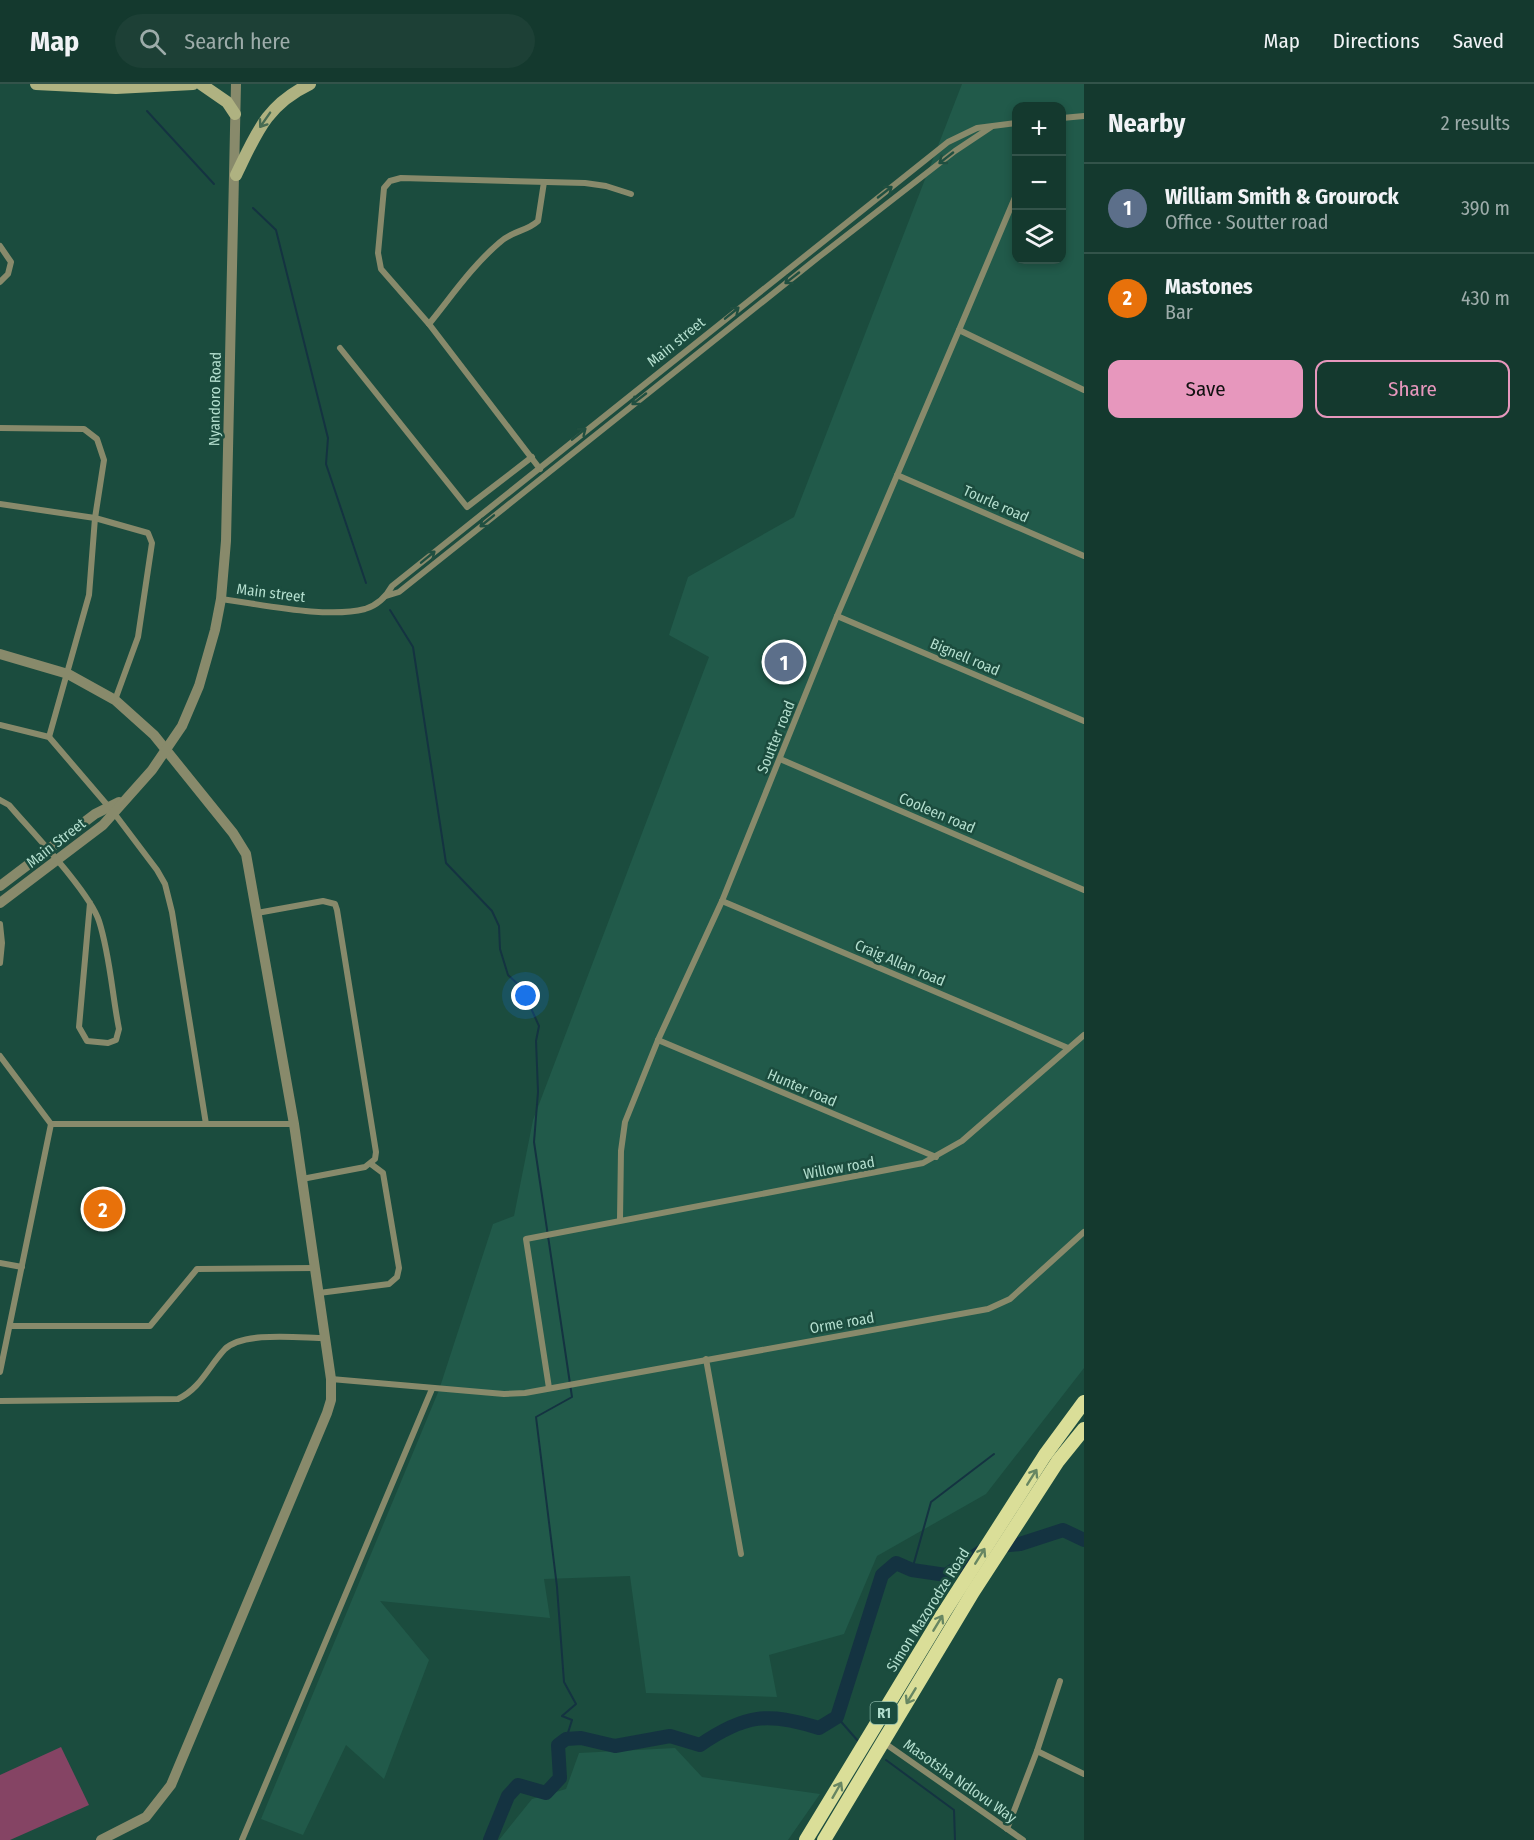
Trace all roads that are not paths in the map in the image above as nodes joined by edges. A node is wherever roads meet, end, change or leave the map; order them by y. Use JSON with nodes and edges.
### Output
{"nodes":[{"id":1,"x":36,"y":84,"type":"edge"},
{"id":2,"x":193,"y":84,"type":"edge"},
{"id":3,"x":201,"y":84,"type":"edge"},
{"id":4,"x":236,"y":84,"type":"edge"},
{"id":5,"x":310,"y":84,"type":"edge"},
{"id":6,"x":235,"y":114,"type":"junction"},
{"id":7,"x":1084,"y":116,"type":"edge"},
{"id":8,"x":1066,"y":118,"type":"edge"},
{"id":9,"x":1012,"y":123,"type":"edge"},
{"id":10,"x":994,"y":125,"type":"junction"},
{"id":11,"x":236,"y":175,"type":"junction"},
{"id":12,"x":544,"y":182,"type":"junction"},
{"id":13,"x":630,"y":194,"type":"dead end"},
{"id":14,"x":1012,"y":207,"type":"edge"},
{"id":15,"x":0,"y":246,"type":"edge"},
{"id":16,"x":0,"y":282,"type":"edge"},
{"id":17,"x":429,"y":324,"type":"junction"},
{"id":18,"x":959,"y":330,"type":"junction"},
{"id":19,"x":340,"y":348,"type":"dead end"},
{"id":20,"x":1084,"y":390,"type":"edge"},
{"id":21,"x":0,"y":428,"type":"edge"},
{"id":22,"x":532,"y":457,"type":"junction"},
{"id":23,"x":539,"y":466,"type":"junction"},
{"id":24,"x":544,"y":474,"type":"junction"},
{"id":25,"x":897,"y":475,"type":"junction"},
{"id":26,"x":0,"y":504,"type":"edge"},
{"id":27,"x":95,"y":518,"type":"junction"},
{"id":28,"x":1084,"y":556,"type":"edge"},
{"id":29,"x":386,"y":597,"type":"junction"},
{"id":30,"x":221,"y":599,"type":"junction"},
{"id":31,"x":837,"y":616,"type":"junction"},
{"id":32,"x":0,"y":654,"type":"edge"},
{"id":33,"x":69,"y":675,"type":"junction"},
{"id":34,"x":115,"y":700,"type":"junction"},
{"id":35,"x":191,"y":709,"type":"joint"},
{"id":36,"x":1084,"y":721,"type":"edge"},
{"id":37,"x":0,"y":725,"type":"edge"},
{"id":38,"x":49,"y":737,"type":"junction"},
{"id":39,"x":166,"y":750,"type":"junction"},
{"id":40,"x":780,"y":759,"type":"junction"},
{"id":41,"x":0,"y":800,"type":"edge"},
{"id":42,"x":111,"y":810,"type":"junction"},
{"id":43,"x":47,"y":851,"type":"junction"},
{"id":44,"x":57,"y":862,"type":"junction"},
{"id":45,"x":0,"y":886,"type":"edge"},
{"id":46,"x":1084,"y":890,"type":"edge"},
{"id":47,"x":722,"y":901,"type":"junction"},
{"id":48,"x":0,"y":903,"type":"edge"},
{"id":49,"x":90,"y":903,"type":"junction"},
{"id":50,"x":257,"y":913,"type":"junction"},
{"id":51,"x":0,"y":924,"type":"edge"},
{"id":52,"x":0,"y":963,"type":"edge"},
{"id":53,"x":1084,"y":1035,"type":"edge"},
{"id":54,"x":658,"y":1040,"type":"junction"},
{"id":55,"x":1068,"y":1048,"type":"junction"},
{"id":56,"x":0,"y":1056,"type":"edge"},
{"id":57,"x":51,"y":1124,"type":"junction"},
{"id":58,"x":206,"y":1124,"type":"junction"},
{"id":59,"x":294,"y":1124,"type":"junction"},
{"id":60,"x":936,"y":1157,"type":"junction"},
{"id":61,"x":370,"y":1164,"type":"junction"},
{"id":62,"x":302,"y":1179,"type":"junction"},
{"id":63,"x":620,"y":1220,"type":"junction"},
{"id":64,"x":1084,"y":1232,"type":"edge"},
{"id":65,"x":0,"y":1263,"type":"edge"},
{"id":66,"x":22,"y":1267,"type":"junction"},
{"id":67,"x":315,"y":1268,"type":"junction"},
{"id":68,"x":319,"y":1293,"type":"junction"},
{"id":69,"x":11,"y":1326,"type":"junction"},
{"id":70,"x":326,"y":1338,"type":"junction"},
{"id":71,"x":706,"y":1359,"type":"junction"},
{"id":72,"x":0,"y":1372,"type":"edge"},
{"id":73,"x":331,"y":1379,"type":"junction"},
{"id":74,"x":549,"y":1388,"type":"junction"},
{"id":75,"x":432,"y":1389,"type":"junction"},
{"id":76,"x":0,"y":1401,"type":"edge"},
{"id":77,"x":1084,"y":1402,"type":"edge"},
{"id":78,"x":1084,"y":1429,"type":"edge"},
{"id":79,"x":741,"y":1554,"type":"dead end"},
{"id":80,"x":967,"y":1589,"type":"junction"},
{"id":81,"x":1060,"y":1681,"type":"dead end"},
{"id":82,"x":883,"y":1742,"type":"junction"},
{"id":83,"x":1037,"y":1751,"type":"junction"},
{"id":84,"x":1084,"y":1774,"type":"edge"},
{"id":85,"x":1007,"y":1829,"type":"junction"},
{"id":86,"x":100,"y":1840,"type":"edge"},
{"id":87,"x":242,"y":1840,"type":"edge"},
{"id":88,"x":806,"y":1840,"type":"edge"},
{"id":89,"x":824,"y":1840,"type":"edge"},
{"id":90,"x":1023,"y":1840,"type":"edge"}],
"edges":[{"from":1,"to":2,"type":"main road"},
{"from":3,"to":6,"type":"main road"},
{"from":4,"to":6,"type":"street","name":"Nyandoro Road"},
{"from":5,"to":11,"type":"main road","one_way":true},
{"from":6,"to":11,"type":"street","name":"Nyandoro Road"},
{"from":7,"to":8,"type":"street"},
{"from":9,"to":10,"type":"street","name":"Main street"},
{"from":23,"to":10,"type":"street","name":"Main street","one_way":true},
{"from":10,"to":24,"type":"street","name":"Main street","one_way":true},
{"from":11,"to":30,"type":"street","name":"Nyandoro Road"},
{"from":12,"to":13,"type":"street"},
{"from":12,"to":17,"type":"street"},
{"from":12,"to":17,"type":"street"},
{"from":14,"to":18,"type":"street","name":"Soutter road"},
{"from":15,"to":16,"type":"street"},
{"from":17,"to":22,"type":"street"},
{"from":18,"to":20,"type":"street"},
{"from":18,"to":25,"type":"street","name":"Soutter road"},
{"from":19,"to":22,"type":"street"},
{"from":21,"to":27,"type":"street"},
{"from":22,"to":23,"type":"street"},
{"from":23,"to":24,"type":"street"},
{"from":29,"to":23,"type":"street","name":"Main street","one_way":true},
{"from":24,"to":29,"type":"street","name":"Main street","one_way":true},
{"from":25,"to":28,"type":"street","name":"Tourle road"},
{"from":25,"to":31,"type":"street","name":"Soutter road"},
{"from":26,"to":27,"type":"street"},
{"from":27,"to":33,"type":"street"},
{"from":27,"to":34,"type":"street"},
{"from":29,"to":30,"type":"street","name":"Main street"},
{"from":30,"to":35,"type":"street","name":"Nyandoro Road"},
{"from":31,"to":36,"type":"street","name":"Bignell road"},
{"from":31,"to":40,"type":"street","name":"Soutter road"},
{"from":32,"to":33,"type":"street"},
{"from":33,"to":34,"type":"street"},
{"from":33,"to":38,"type":"street"},
{"from":34,"to":39,"type":"street"},
{"from":35,"to":39,"type":"street","name":"Main Street"},
{"from":37,"to":38,"type":"street"},
{"from":38,"to":42,"type":"street"},
{"from":39,"to":42,"type":"street","name":"Main Street"},
{"from":39,"to":50,"type":"street"},
{"from":40,"to":46,"type":"street","name":"Cooleen road"},
{"from":40,"to":47,"type":"street","name":"Soutter road"},
{"from":41,"to":43,"type":"street"},
{"from":42,"to":43,"type":"street","name":"Main Street"},
{"from":42,"to":44,"type":"street","name":"Main Street"},
{"from":42,"to":58,"type":"street"},
{"from":43,"to":44,"type":"street"},
{"from":43,"to":45,"type":"street","name":"Main Street"},
{"from":44,"to":48,"type":"street","name":"Main Street"},
{"from":44,"to":49,"type":"street"},
{"from":47,"to":54,"type":"street","name":"Soutter road"},
{"from":47,"to":55,"type":"street","name":"Craig Allan road"},
{"from":49,"to":49,"type":"street"},
{"from":50,"to":59,"type":"street"},
{"from":50,"to":61,"type":"street"},
{"from":51,"to":52,"type":"street"},
{"from":53,"to":55,"type":"street","name":"Willow road"},
{"from":54,"to":60,"type":"street","name":"Hunter road"},
{"from":54,"to":63,"type":"street","name":"Soutter road"},
{"from":55,"to":60,"type":"street","name":"Willow road"},
{"from":56,"to":57,"type":"street"},
{"from":57,"to":58,"type":"street"},
{"from":57,"to":66,"type":"street"},
{"from":58,"to":59,"type":"street"},
{"from":59,"to":62,"type":"street"},
{"from":60,"to":63,"type":"street","name":"Willow road"},
{"from":61,"to":62,"type":"street"},
{"from":61,"to":68,"type":"street"},
{"from":62,"to":67,"type":"street"},
{"from":63,"to":74,"type":"street","name":"Willow road"},
{"from":64,"to":71,"type":"street","name":"Orme road"},
{"from":65,"to":66,"type":"street"},
{"from":66,"to":69,"type":"street"},
{"from":67,"to":68,"type":"street"},
{"from":67,"to":69,"type":"street"},
{"from":68,"to":70,"type":"street"},
{"from":69,"to":72,"type":"street"},
{"from":70,"to":73,"type":"street"},
{"from":70,"to":76,"type":"street"},
{"from":71,"to":74,"type":"street","name":"Orme road"},
{"from":71,"to":79,"type":"street"},
{"from":73,"to":75,"type":"street"},
{"from":73,"to":86,"type":"street"},
{"from":74,"to":75,"type":"street"},
{"from":75,"to":87,"type":"street"},
{"from":80,"to":77,"type":"highway","name":"Simon Mazorodze Road","number":"R1","one_way":true},
{"from":78,"to":80,"type":"highway","name":"Simon Mazorodze Road","number":"R1"},
{"from":80,"to":82,"type":"highway","name":"Simon Mazorodze Road","number":"R1","one_way":true},
{"from":88,"to":80,"type":"highway","name":"Simon Mazorodze Road","number":"R1","one_way":true},
{"from":81,"to":83,"type":"street"},
{"from":82,"to":85,"type":"street","name":"Masotsha Ndlovu Way"},
{"from":82,"to":89,"type":"highway","name":"Simon Mazorodze Road","number":"R1"},
{"from":83,"to":84,"type":"street"},
{"from":83,"to":85,"type":"street"},
{"from":85,"to":90,"type":"street","name":"Masotsha Ndlovu Way"}]}
